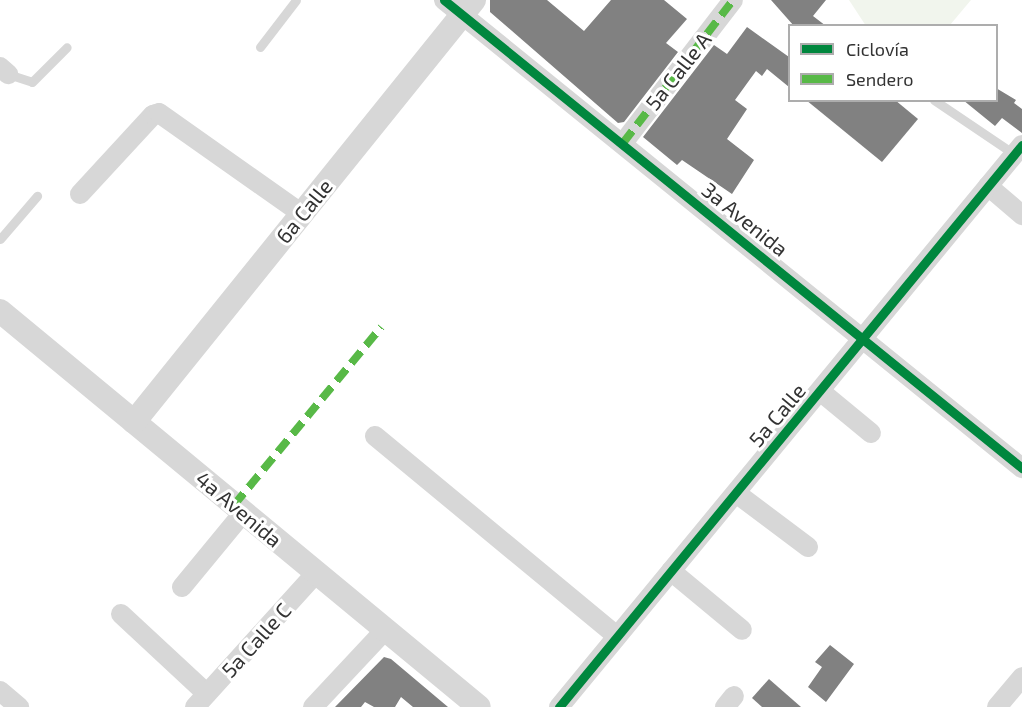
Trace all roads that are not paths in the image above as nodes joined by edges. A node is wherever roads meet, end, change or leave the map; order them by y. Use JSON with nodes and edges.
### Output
{"nodes":[{"id":1,"x":296,"y":0,"type":"edge"},
{"id":2,"x":733,"y":0,"type":"edge"},
{"id":3,"x":460,"y":5,"type":"edge"},
{"id":4,"x":67,"y":47,"type":"dead end"},
{"id":5,"x":260,"y":47,"type":"dead end"},
{"id":6,"x":4,"y":71,"type":"edge"},
{"id":7,"x":937,"y":102,"type":"edge"},
{"id":8,"x":623,"y":143,"type":"junction"},
{"id":9,"x":1018,"y":149,"type":"edge"},
{"id":10,"x":988,"y":186,"type":"junction"},
{"id":11,"x":80,"y":194,"type":"dead end"},
{"id":12,"x":37,"y":196,"type":"dead end"},
{"id":13,"x":302,"y":214,"type":"junction"},
{"id":14,"x":1022,"y":215,"type":"edge"},
{"id":15,"x":0,"y":239,"type":"edge"},
{"id":16,"x":0,"y":311,"type":"edge"},
{"id":17,"x":864,"y":338,"type":"junction"},
{"id":18,"x":820,"y":391,"type":"junction"},
{"id":19,"x":134,"y":422,"type":"junction"},
{"id":20,"x":871,"y":433,"type":"dead end"},
{"id":21,"x":375,"y":436,"type":"dead end"},
{"id":22,"x":1022,"y":468,"type":"edge"},
{"id":23,"x":736,"y":493,"type":"junction"},
{"id":24,"x":243,"y":513,"type":"junction"},
{"id":25,"x":808,"y":547,"type":"dead end"},
{"id":26,"x":671,"y":571,"type":"junction"},
{"id":27,"x":316,"y":573,"type":"junction"},
{"id":28,"x":182,"y":587,"type":"dead end"},
{"id":29,"x":121,"y":614,"type":"dead end"},
{"id":30,"x":386,"y":630,"type":"junction"},
{"id":31,"x":742,"y":630,"type":"dead end"},
{"id":32,"x":617,"y":636,"type":"junction"},
{"id":33,"x":1022,"y":677,"type":"edge"},
{"id":34,"x":0,"y":691,"type":"edge"},
{"id":35,"x":201,"y":700,"type":"edge"},
{"id":36,"x":19,"y":707,"type":"edge"},
{"id":37,"x":314,"y":707,"type":"edge"},
{"id":38,"x":479,"y":707,"type":"edge"},
{"id":39,"x":559,"y":707,"type":"edge"},
{"id":40,"x":997,"y":707,"type":"edge"}],
"edges":[{"from":1,"to":5,"type":"lane"},
{"from":2,"to":8,"type":"street","name":"5a Calle A"},
{"from":3,"to":8,"type":"street","name":"3a Avenida"},
{"from":3,"to":13,"type":"street","name":"6a Calle"},
{"from":4,"to":6,"type":"lane"},
{"from":7,"to":9,"type":"lane"},
{"from":8,"to":17,"type":"street","name":"3a Avenida"},
{"from":9,"to":10,"type":"street","name":"5a Calle"},
{"from":10,"to":14,"type":"street"},
{"from":10,"to":17,"type":"street","name":"5a Calle"},
{"from":11,"to":13,"type":"street"},
{"from":12,"to":15,"type":"lane"},
{"from":13,"to":19,"type":"street","name":"6a Calle"},
{"from":16,"to":19,"type":"street","name":"4a Avenida"},
{"from":17,"to":18,"type":"street","name":"5a Calle"},
{"from":17,"to":22,"type":"street","name":"3a Avenida"},
{"from":18,"to":20,"type":"street"},
{"from":18,"to":23,"type":"street","name":"5a Calle"},
{"from":19,"to":24,"type":"street","name":"4a Avenida"},
{"from":21,"to":32,"type":"street"},
{"from":23,"to":25,"type":"street"},
{"from":23,"to":26,"type":"street","name":"5a Calle"},
{"from":24,"to":27,"type":"street","name":"4a Avenida"},
{"from":24,"to":28,"type":"street"},
{"from":26,"to":31,"type":"street"},
{"from":26,"to":32,"type":"street","name":"5a Calle"},
{"from":27,"to":30,"type":"street","name":"4a Avenida"},
{"from":27,"to":35,"type":"street","name":"5a Calle C"},
{"from":29,"to":35,"type":"street"},
{"from":30,"to":37,"type":"street"},
{"from":30,"to":38,"type":"street","name":"4a Avenida"},
{"from":32,"to":39,"type":"street","name":"5a Calle"},
{"from":33,"to":40,"type":"street"},
{"from":34,"to":36,"type":"street"}]}
